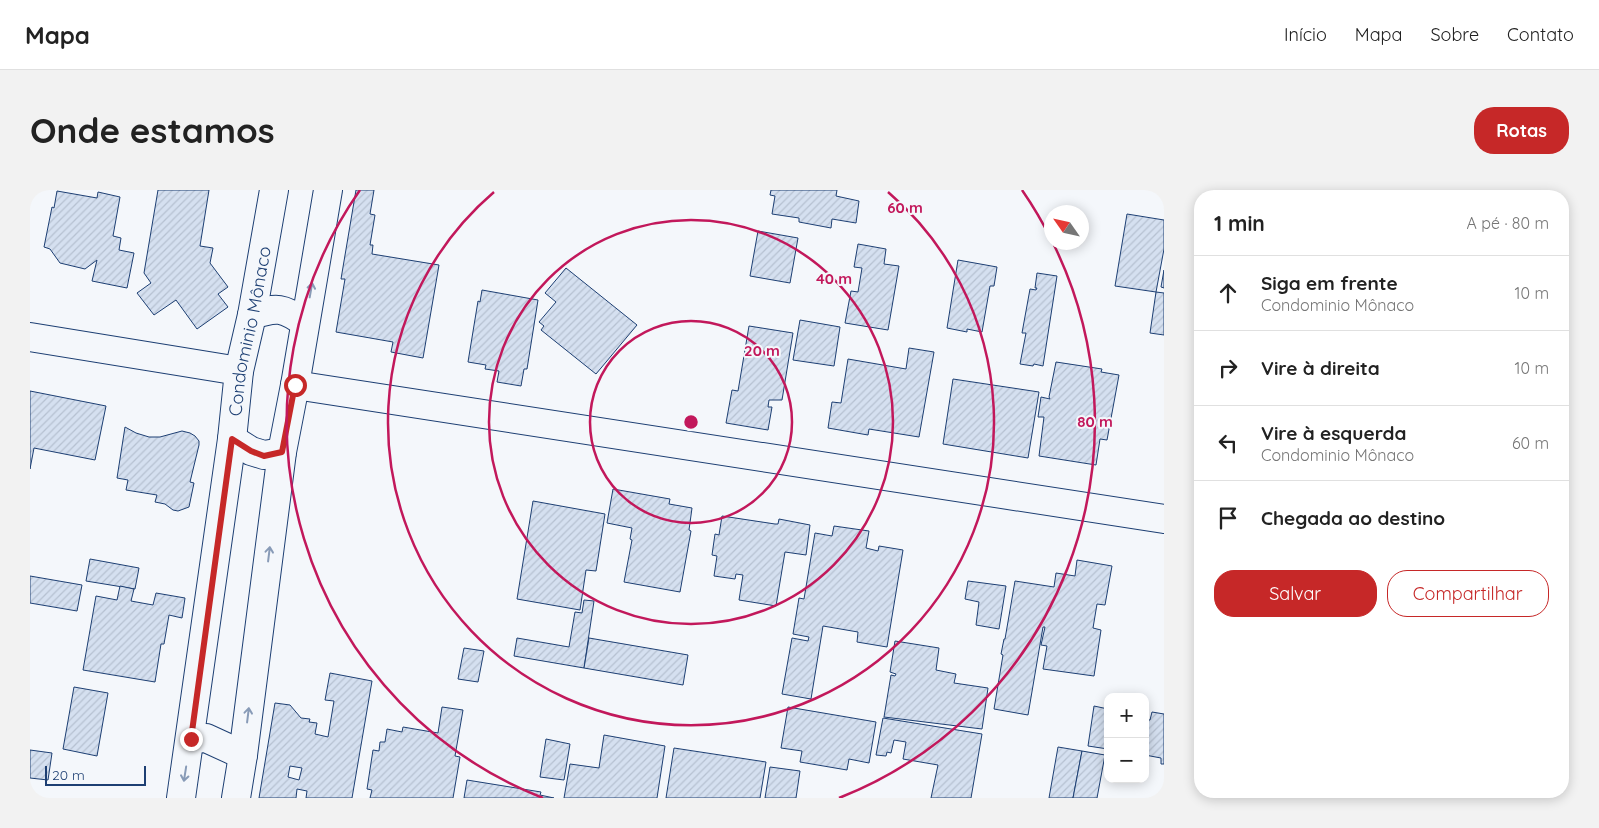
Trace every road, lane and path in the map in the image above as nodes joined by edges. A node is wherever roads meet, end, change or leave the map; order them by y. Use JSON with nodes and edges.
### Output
{"nodes":[{"id":1,"x":274,"y":190,"type":"edge"},
{"id":2,"x":328,"y":190,"type":"edge"},
{"id":3,"x":252,"y":315,"type":"junction"},
{"id":4,"x":305,"y":322,"type":"junction"},
{"id":5,"x":30,"y":336,"type":"edge"},
{"id":6,"x":239,"y":370,"type":"junction"},
{"id":7,"x":295,"y":385,"type":"junction"},
{"id":8,"x":232,"y":439,"type":"junction"},
{"id":9,"x":282,"y":452,"type":"junction"},
{"id":10,"x":1164,"y":519,"type":"edge"},
{"id":11,"x":191,"y":739,"type":"junction"},
{"id":12,"x":243,"y":755,"type":"junction"},
{"id":13,"x":181,"y":798,"type":"edge"},
{"id":14,"x":236,"y":798,"type":"edge"}],
"edges":[{"from":1,"to":3,"type":"street","name":"Condominio Mônaco"},
{"from":4,"to":2,"type":"street","one_way":true},
{"from":3,"to":4,"type":"street"},
{"from":3,"to":6,"type":"street","name":"Condominio Mônaco"},
{"from":4,"to":7,"type":"street"},
{"from":5,"to":6,"type":"street"},
{"from":6,"to":8,"type":"street","name":"Condominio Mônaco"},
{"from":7,"to":9,"type":"street"},
{"from":7,"to":10,"type":"street"},
{"from":8,"to":9,"type":"street"},
{"from":8,"to":11,"type":"street","name":"Condominio Mônaco"},
{"from":12,"to":9,"type":"street","one_way":true},
{"from":11,"to":12,"type":"street"},
{"from":11,"to":13,"type":"street","name":"Condominio Mônaco","one_way":true},
{"from":12,"to":14,"type":"street"}]}
